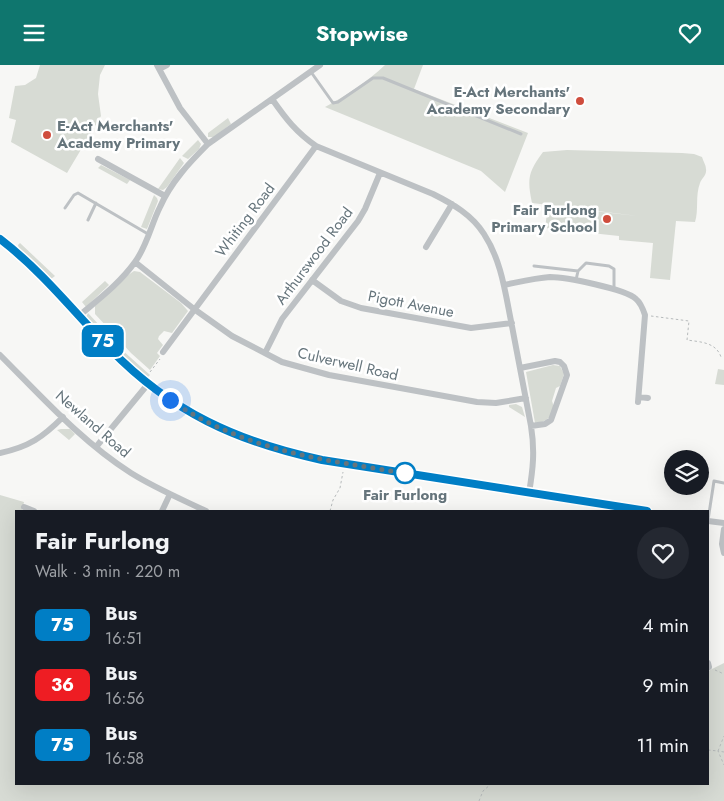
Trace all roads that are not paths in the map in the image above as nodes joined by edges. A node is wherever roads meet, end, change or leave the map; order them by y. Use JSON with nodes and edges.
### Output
{"nodes":[{"id":1,"x":167,"y":65,"type":"edge"},
{"id":2,"x":320,"y":65,"type":"edge"},
{"id":3,"x":158,"y":67,"type":"edge"},
{"id":4,"x":310,"y":72,"type":"junction"},
{"id":5,"x":272,"y":99,"type":"junction"},
{"id":6,"x":521,"y":134,"type":"dead end"},
{"id":7,"x":208,"y":144,"type":"junction"},
{"id":8,"x":316,"y":146,"type":"junction"},
{"id":9,"x":98,"y":159,"type":"dead end"},
{"id":10,"x":380,"y":173,"type":"junction"},
{"id":11,"x":165,"y":196,"type":"junction"},
{"id":12,"x":96,"y":203,"type":"junction"},
{"id":13,"x":452,"y":204,"type":"junction"},
{"id":14,"x":65,"y":208,"type":"dead end"},
{"id":15,"x":88,"y":220,"type":"dead end"},
{"id":16,"x":149,"y":235,"type":"junction"},
{"id":17,"x":0,"y":239,"type":"edge"},
{"id":18,"x":426,"y":247,"type":"dead end"},
{"id":19,"x":135,"y":262,"type":"junction"},
{"id":20,"x":534,"y":265,"type":"dead end"},
{"id":21,"x":578,"y":271,"type":"junction"},
{"id":22,"x":312,"y":281,"type":"junction"},
{"id":23,"x":576,"y":281,"type":"junction"},
{"id":24,"x":504,"y":285,"type":"junction"},
{"id":25,"x":614,"y":289,"type":"junction"},
{"id":26,"x":194,"y":309,"type":"junction"},
{"id":27,"x":80,"y":315,"type":"junction"},
{"id":28,"x":512,"y":323,"type":"junction"},
{"id":29,"x":163,"y":351,"type":"road end"},
{"id":30,"x":265,"y":353,"type":"junction"},
{"id":31,"x":0,"y":355,"type":"edge"},
{"id":32,"x":520,"y":368,"type":"junction"},
{"id":33,"x":148,"y":384,"type":"junction"},
{"id":34,"x":526,"y":398,"type":"junction"},
{"id":35,"x":648,"y":398,"type":"dead end"},
{"id":36,"x":63,"y":417,"type":"junction"},
{"id":37,"x":531,"y":426,"type":"junction"},
{"id":38,"x":96,"y":447,"type":"junction"},
{"id":39,"x":0,"y":453,"type":"edge"},
{"id":40,"x":724,"y":483,"type":"edge"},
{"id":41,"x":529,"y":493,"type":"junction"},
{"id":42,"x":170,"y":494,"type":"junction"},
{"id":43,"x":24,"y":507,"type":"dead end"},
{"id":44,"x":32,"y":510,"type":"edge"},
{"id":45,"x":162,"y":510,"type":"edge"},
{"id":46,"x":204,"y":510,"type":"edge"},
{"id":47,"x":640,"y":510,"type":"edge"},
{"id":48,"x":709,"y":514,"type":"edge"},
{"id":49,"x":709,"y":521,"type":"edge"},
{"id":50,"x":724,"y":523,"type":"edge"},
{"id":51,"x":724,"y":529,"type":"edge"},
{"id":52,"x":724,"y":553,"type":"edge"}],
"edges":[{"from":1,"to":3,"type":"street"},
{"from":2,"to":4,"type":"street"},
{"from":3,"to":7,"type":"street"},
{"from":4,"to":5,"type":"street"},
{"from":4,"to":6,"type":"lane"},
{"from":5,"to":7,"type":"street"},
{"from":5,"to":8,"type":"street"},
{"from":7,"to":11,"type":"street"},
{"from":8,"to":10,"type":"street"},
{"from":8,"to":26,"type":"street","name":"Whiting Road"},
{"from":9,"to":11,"type":"street"},
{"from":10,"to":13,"type":"street"},
{"from":10,"to":22,"type":"street","name":"Arthurswood Road"},
{"from":11,"to":16,"type":"street"},
{"from":12,"to":14,"type":"lane"},
{"from":12,"to":15,"type":"lane"},
{"from":12,"to":16,"type":"lane"},
{"from":13,"to":18,"type":"street"},
{"from":13,"to":24,"type":"street"},
{"from":16,"to":19,"type":"street"},
{"from":17,"to":27,"type":"street"},
{"from":19,"to":26,"type":"street","name":"Culverwell Road"},
{"from":19,"to":27,"type":"street"},
{"from":20,"to":21,"type":"lane"},
{"from":21,"to":23,"type":"lane"},
{"from":21,"to":25,"type":"lane"},
{"from":22,"to":28,"type":"street","name":"Pigott Avenue"},
{"from":22,"to":30,"type":"street","name":"Arthurswood Road"},
{"from":23,"to":24,"type":"street"},
{"from":23,"to":25,"type":"street"},
{"from":24,"to":28,"type":"street"},
{"from":25,"to":35,"type":"street"},
{"from":26,"to":29,"type":"street","name":"Whiting Road"},
{"from":26,"to":30,"type":"street","name":"Culverwell Road"},
{"from":27,"to":33,"type":"street"},
{"from":28,"to":32,"type":"street"},
{"from":30,"to":34,"type":"street","name":"Culverwell Road"},
{"from":31,"to":36,"type":"street","name":"Newland Road"},
{"from":32,"to":34,"type":"street"},
{"from":32,"to":37,"type":"street"},
{"from":33,"to":38,"type":"street"},
{"from":33,"to":41,"type":"street"},
{"from":34,"to":37,"type":"street"},
{"from":36,"to":38,"type":"street","name":"Newland Road"},
{"from":36,"to":39,"type":"street"},
{"from":37,"to":41,"type":"street"},
{"from":38,"to":42,"type":"street","name":"Newland Road"},
{"from":40,"to":48,"type":"lane"},
{"from":41,"to":47,"type":"street"},
{"from":42,"to":45,"type":"street"},
{"from":42,"to":46,"type":"street","name":"Newland Road"},
{"from":43,"to":44,"type":"street"},
{"from":49,"to":50,"type":"street"},
{"from":51,"to":52,"type":"street"}]}
